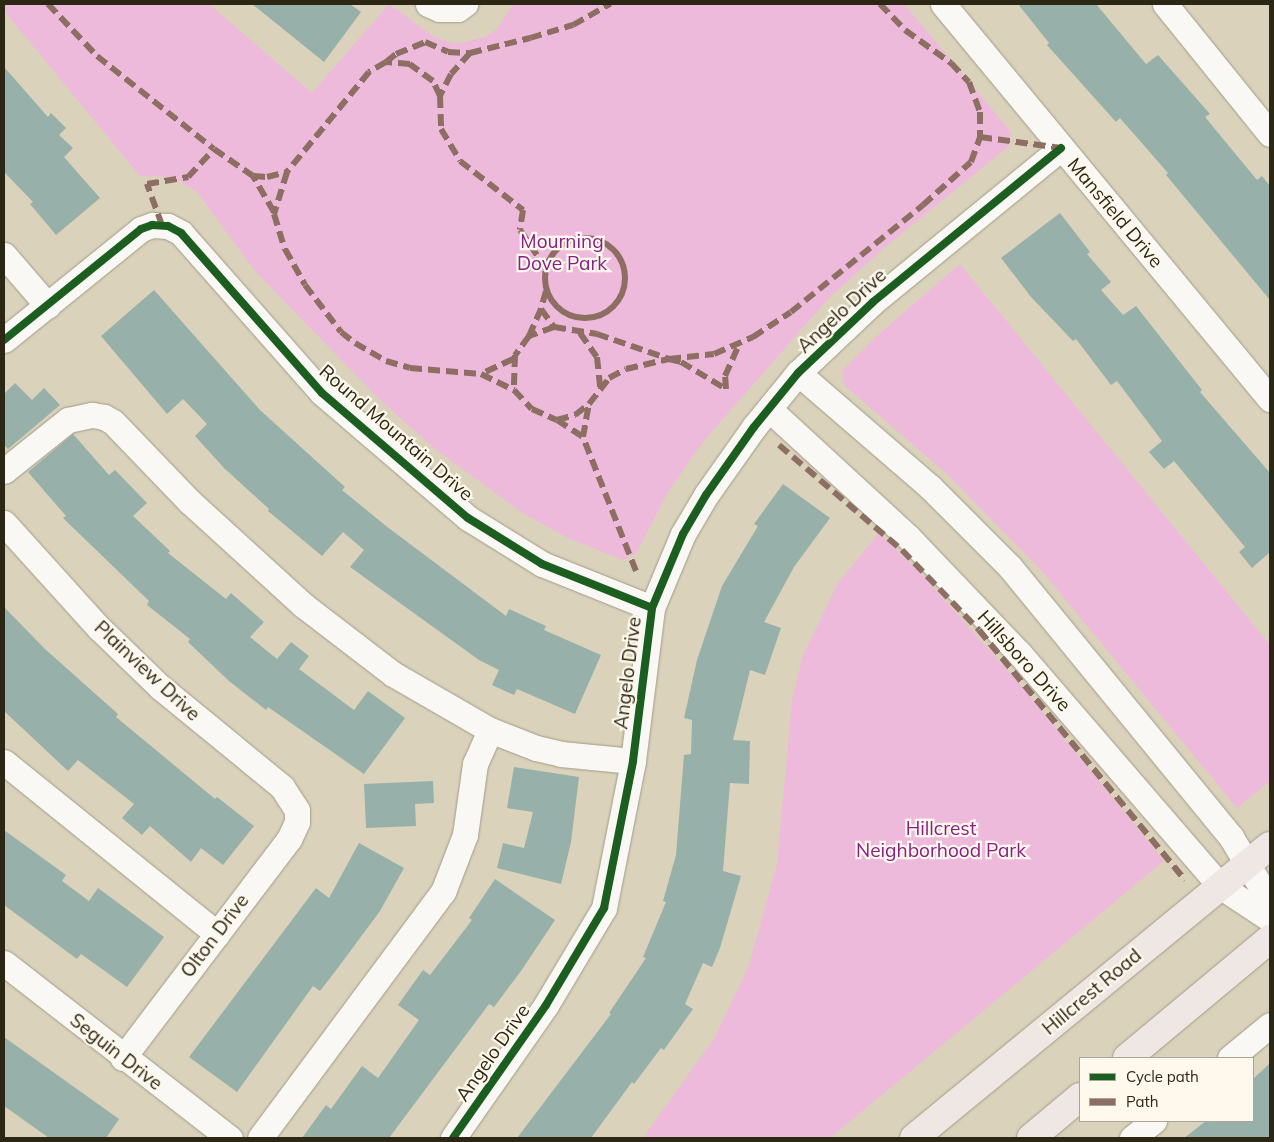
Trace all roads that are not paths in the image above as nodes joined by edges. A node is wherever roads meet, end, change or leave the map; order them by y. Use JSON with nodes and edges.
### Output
{"nodes":[{"id":1,"x":428,"y":4,"type":"edge"},
{"id":2,"x":943,"y":4,"type":"edge"},
{"id":3,"x":1165,"y":4,"type":"edge"},
{"id":4,"x":461,"y":6,"type":"edge"},
{"id":5,"x":1270,"y":134,"type":"edge"},
{"id":6,"x":1061,"y":148,"type":"junction"},
{"id":7,"x":4,"y":255,"type":"edge"},
{"id":8,"x":48,"y":306,"type":"junction"},
{"id":9,"x":4,"y":340,"type":"edge"},
{"id":10,"x":798,"y":373,"type":"junction"},
{"id":11,"x":1270,"y":399,"type":"edge"},
{"id":12,"x":768,"y":408,"type":"junction"},
{"id":13,"x":4,"y":471,"type":"edge"},
{"id":14,"x":4,"y":523,"type":"edge"},
{"id":15,"x":652,"y":608,"type":"junction"},
{"id":16,"x":490,"y":730,"type":"junction"},
{"id":17,"x":633,"y":761,"type":"junction"},
{"id":18,"x":4,"y":762,"type":"edge"},
{"id":19,"x":297,"y":810,"type":"joint"},
{"id":20,"x":1270,"y":846,"type":"edge"},
{"id":21,"x":1249,"y":863,"type":"junction"},
{"id":22,"x":1220,"y":886,"type":"junction"},
{"id":23,"x":1270,"y":902,"type":"edge"},
{"id":24,"x":1270,"y":919,"type":"edge"},
{"id":25,"x":217,"y":934,"type":"junction"},
{"id":26,"x":1270,"y":939,"type":"edge"},
{"id":27,"x":4,"y":963,"type":"edge"},
{"id":28,"x":1270,"y":1025,"type":"edge"},
{"id":29,"x":1128,"y":1057,"type":"edge"},
{"id":30,"x":1231,"y":1057,"type":"edge"},
{"id":31,"x":123,"y":1058,"type":"junction"},
{"id":32,"x":1079,"y":1099,"type":"edge"},
{"id":33,"x":1153,"y":1122,"type":"edge"},
{"id":34,"x":230,"y":1138,"type":"edge"},
{"id":35,"x":260,"y":1138,"type":"edge"},
{"id":36,"x":453,"y":1138,"type":"edge"},
{"id":37,"x":914,"y":1138,"type":"edge"},
{"id":38,"x":1031,"y":1138,"type":"edge"},
{"id":39,"x":1132,"y":1138,"type":"edge"}],
"edges":[{"from":1,"to":4,"type":"street"},
{"from":2,"to":6,"type":"street","name":"Mansfield Drive"},
{"from":3,"to":5,"type":"street"},
{"from":6,"to":10,"type":"street","name":"Angelo Drive"},
{"from":6,"to":11,"type":"street","name":"Mansfield Drive"},
{"from":7,"to":8,"type":"street"},
{"from":8,"to":9,"type":"street"},
{"from":8,"to":15,"type":"street","name":"Round Mountain Drive"},
{"from":10,"to":12,"type":"street","name":"Angelo Drive"},
{"from":10,"to":21,"type":"street"},
{"from":12,"to":15,"type":"street","name":"Angelo Drive"},
{"from":12,"to":22,"type":"street","name":"Hillsboro Drive"},
{"from":13,"to":16,"type":"street"},
{"from":14,"to":19,"type":"street","name":"Plainview Drive"},
{"from":15,"to":17,"type":"street","name":"Angelo Drive"},
{"from":16,"to":17,"type":"street"},
{"from":16,"to":35,"type":"street"},
{"from":17,"to":36,"type":"street","name":"Angelo Drive"},
{"from":18,"to":25,"type":"street"},
{"from":19,"to":25,"type":"street","name":"Olton Drive"},
{"from":20,"to":21,"type":"main road","name":"Hillcrest Road"},
{"from":21,"to":22,"type":"main road","name":"Hillcrest Road"},
{"from":21,"to":23,"type":"street"},
{"from":22,"to":24,"type":"street","name":"Hillsboro Drive"},
{"from":22,"to":37,"type":"main road","name":"Hillcrest Road"},
{"from":25,"to":31,"type":"street","name":"Olton Drive"},
{"from":26,"to":29,"type":"main road"},
{"from":27,"to":31,"type":"street","name":"Seguin Drive"},
{"from":28,"to":30,"type":"street"},
{"from":31,"to":34,"type":"street","name":"Seguin Drive"},
{"from":32,"to":38,"type":"main road"},
{"from":33,"to":39,"type":"street"}]}
